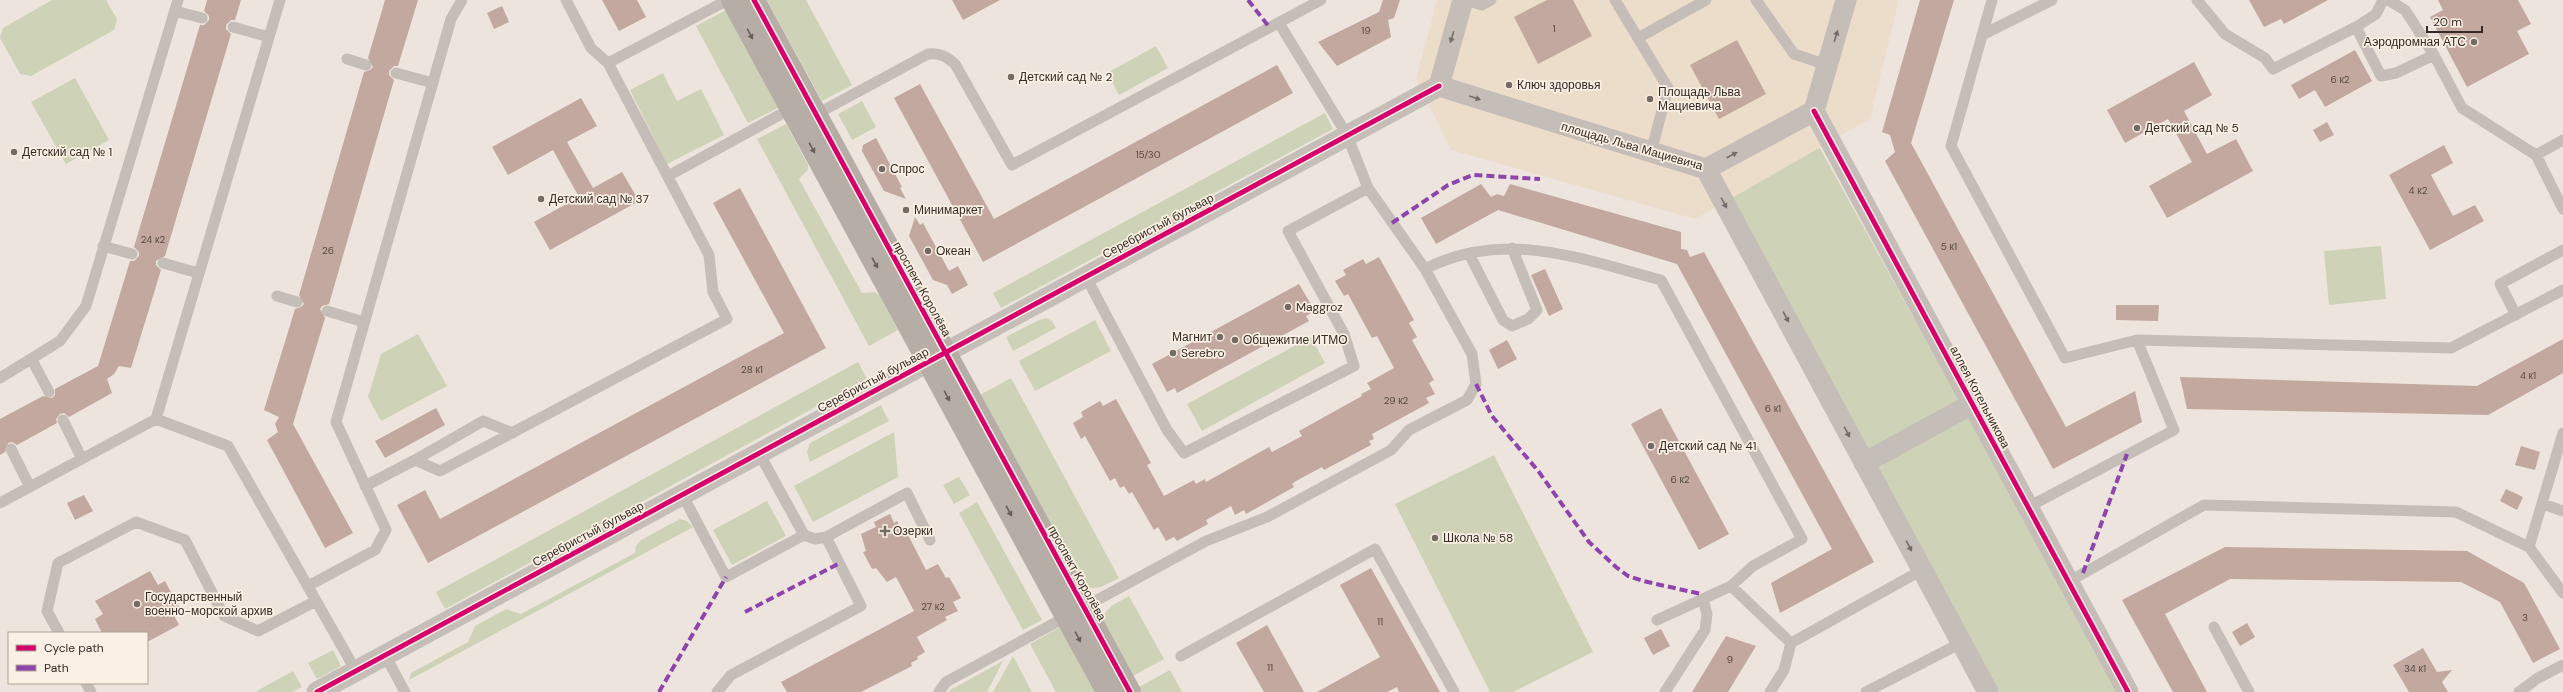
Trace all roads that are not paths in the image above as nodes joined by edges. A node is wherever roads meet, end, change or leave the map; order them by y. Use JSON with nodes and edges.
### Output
{"nodes":[{"id":1,"x":178,"y":0,"type":"edge"},
{"id":2,"x":280,"y":0,"type":"edge"},
{"id":3,"x":462,"y":0,"type":"edge"},
{"id":4,"x":566,"y":0,"type":"edge"},
{"id":5,"x":1464,"y":0,"type":"edge"},
{"id":6,"x":1491,"y":0,"type":"edge"},
{"id":7,"x":1615,"y":0,"type":"edge"},
{"id":8,"x":1706,"y":0,"type":"edge"},
{"id":9,"x":1756,"y":0,"type":"edge"},
{"id":10,"x":1846,"y":0,"type":"edge"},
{"id":11,"x":1992,"y":0,"type":"edge"},
{"id":12,"x":2052,"y":0,"type":"edge"},
{"id":13,"x":2197,"y":0,"type":"edge"},
{"id":14,"x":2383,"y":0,"type":"edge"},
{"id":15,"x":2388,"y":0,"type":"edge"},
{"id":16,"x":738,"y":1,"type":"edge"},
{"id":17,"x":1315,"y":2,"type":"edge"},
{"id":18,"x":175,"y":11,"type":"junction"},
{"id":19,"x":202,"y":18,"type":"dead end"},
{"id":20,"x":1279,"y":23,"type":"junction"},
{"id":21,"x":2356,"y":27,"type":"junction"},
{"id":22,"x":233,"y":28,"type":"dead end"},
{"id":23,"x":1982,"y":35,"type":"junction"},
{"id":24,"x":269,"y":38,"type":"junction"},
{"id":25,"x":1638,"y":38,"type":"junction"},
{"id":26,"x":2434,"y":55,"type":"junction"},
{"id":27,"x":346,"y":59,"type":"dead end"},
{"id":28,"x":608,"y":63,"type":"junction"},
{"id":29,"x":366,"y":64,"type":"dead end"},
{"id":30,"x":1827,"y":65,"type":"junction"},
{"id":31,"x":396,"y":73,"type":"dead end"},
{"id":32,"x":433,"y":83,"type":"junction"},
{"id":33,"x":1438,"y":86,"type":"junction"},
{"id":34,"x":1814,"y":111,"type":"junction"},
{"id":35,"x":804,"y":112,"type":"junction"},
{"id":36,"x":1347,"y":135,"type":"junction"},
{"id":37,"x":2563,"y":140,"type":"edge"},
{"id":38,"x":1651,"y":152,"type":"junction"},
{"id":39,"x":2536,"y":155,"type":"junction"},
{"id":40,"x":1706,"y":169,"type":"junction"},
{"id":41,"x":668,"y":176,"type":"junction"},
{"id":42,"x":1368,"y":188,"type":"junction"},
{"id":43,"x":2563,"y":209,"type":"edge"},
{"id":44,"x":103,"y":246,"type":"junction"},
{"id":45,"x":1512,"y":248,"type":"junction"},
{"id":46,"x":2563,"y":250,"type":"edge"},
{"id":47,"x":132,"y":254,"type":"dead end"},
{"id":48,"x":1469,"y":254,"type":"junction"},
{"id":49,"x":163,"y":263,"type":"dead end"},
{"id":50,"x":1425,"y":269,"type":"junction"},
{"id":51,"x":198,"y":273,"type":"junction"},
{"id":52,"x":1086,"y":277,"type":"junction"},
{"id":53,"x":2563,"y":290,"type":"edge"},
{"id":54,"x":277,"y":296,"type":"dead end"},
{"id":55,"x":297,"y":302,"type":"dead end"},
{"id":56,"x":327,"y":311,"type":"dead end"},
{"id":57,"x":2516,"y":315,"type":"junction"},
{"id":58,"x":364,"y":322,"type":"junction"},
{"id":59,"x":2137,"y":340,"type":"junction"},
{"id":60,"x":937,"y":357,"type":"junction"},
{"id":61,"x":32,"y":360,"type":"junction"},
{"id":62,"x":0,"y":378,"type":"edge"},
{"id":63,"x":49,"y":392,"type":"dead end"},
{"id":64,"x":1972,"y":404,"type":"junction"},
{"id":65,"x":156,"y":419,"type":"junction"},
{"id":66,"x":63,"y":420,"type":"dead end"},
{"id":67,"x":513,"y":433,"type":"junction"},
{"id":68,"x":2563,"y":433,"type":"edge"},
{"id":69,"x":10,"y":449,"type":"dead end"},
{"id":70,"x":759,"y":453,"type":"junction"},
{"id":71,"x":82,"y":459,"type":"junction"},
{"id":72,"x":415,"y":460,"type":"junction"},
{"id":73,"x":1864,"y":463,"type":"junction"},
{"id":74,"x":365,"y":486,"type":"junction"},
{"id":75,"x":30,"y":487,"type":"junction"},
{"id":76,"x":682,"y":494,"type":"junction"},
{"id":77,"x":0,"y":503,"type":"edge"},
{"id":78,"x":2543,"y":504,"type":"junction"},
{"id":79,"x":2028,"y":507,"type":"junction"},
{"id":80,"x":2563,"y":511,"type":"edge"},
{"id":81,"x":804,"y":535,"type":"junction"},
{"id":82,"x":826,"y":537,"type":"junction"},
{"id":83,"x":930,"y":540,"type":"dead end"},
{"id":84,"x":2529,"y":547,"type":"junction"},
{"id":85,"x":1922,"y":570,"type":"junction"},
{"id":86,"x":2068,"y":582,"type":"junction"},
{"id":87,"x":308,"y":586,"type":"junction"},
{"id":88,"x":1731,"y":586,"type":"junction"},
{"id":89,"x":2563,"y":593,"type":"edge"},
{"id":90,"x":1703,"y":599,"type":"junction"},
{"id":91,"x":316,"y":601,"type":"junction"},
{"id":92,"x":1075,"y":612,"type":"junction"},
{"id":93,"x":1657,"y":620,"type":"dead end"},
{"id":94,"x":2214,"y":627,"type":"dead end"},
{"id":95,"x":58,"y":632,"type":"edge"},
{"id":96,"x":1791,"y":643,"type":"junction"},
{"id":97,"x":1961,"y":643,"type":"junction"},
{"id":98,"x":385,"y":655,"type":"junction"},
{"id":99,"x":1181,"y":656,"type":"dead end"},
{"id":100,"x":2563,"y":665,"type":"edge"},
{"id":101,"x":356,"y":671,"type":"junction"},
{"id":102,"x":317,"y":692,"type":"edge"},
{"id":103,"x":405,"y":692,"type":"edge"},
{"id":104,"x":718,"y":692,"type":"edge"},
{"id":105,"x":939,"y":692,"type":"edge"},
{"id":106,"x":1108,"y":692,"type":"edge"},
{"id":107,"x":1130,"y":692,"type":"edge"},
{"id":108,"x":1454,"y":692,"type":"edge"},
{"id":109,"x":1665,"y":692,"type":"edge"},
{"id":110,"x":1770,"y":692,"type":"edge"},
{"id":111,"x":1866,"y":692,"type":"edge"},
{"id":112,"x":1988,"y":692,"type":"edge"},
{"id":113,"x":2128,"y":692,"type":"edge"},
{"id":114,"x":2249,"y":692,"type":"edge"},
{"id":115,"x":2519,"y":692,"type":"edge"}],
"edges":[{"from":1,"to":18,"type":"lane"},
{"from":2,"to":24,"type":"lane"},
{"from":3,"to":32,"type":"lane"},
{"from":4,"to":28,"type":"lane"},
{"from":5,"to":6,"type":"lane"},
{"from":5,"to":33,"type":"street","one_way":true},
{"from":7,"to":25,"type":"lane"},
{"from":8,"to":25,"type":"lane"},
{"from":9,"to":30,"type":"lane"},
{"from":30,"to":10,"type":"street","one_way":true},
{"from":11,"to":23,"type":"lane"},
{"from":12,"to":23,"type":"lane"},
{"from":13,"to":21,"type":"lane"},
{"from":14,"to":21,"type":"lane"},
{"from":15,"to":26,"type":"lane"},
{"from":16,"to":28,"type":"lane"},
{"from":16,"to":35,"type":"street","name":"проспект Королёва"},
{"from":17,"to":20,"type":"lane"},
{"from":18,"to":19,"type":"lane"},
{"from":18,"to":44,"type":"lane"},
{"from":20,"to":35,"type":"lane"},
{"from":20,"to":36,"type":"lane"},
{"from":21,"to":26,"type":"lane"},
{"from":22,"to":24,"type":"lane"},
{"from":23,"to":59,"type":"lane"},
{"from":24,"to":51,"type":"lane"},
{"from":25,"to":38,"type":"lane"},
{"from":26,"to":39,"type":"lane"},
{"from":27,"to":29,"type":"lane"},
{"from":28,"to":41,"type":"lane"},
{"from":30,"to":34,"type":"street"},
{"from":31,"to":32,"type":"lane"},
{"from":32,"to":58,"type":"lane"},
{"from":33,"to":36,"type":"street","name":"Серебристый бульвар"},
{"from":33,"to":38,"type":"street","name":"площадь Льва Мациевича","one_way":true},
{"from":40,"to":34,"type":"street","name":"площадь Льва Мациевича","one_way":true},
{"from":34,"to":64,"type":"street","name":"аллея Котельникова"},
{"from":35,"to":41,"type":"lane"},
{"from":35,"to":60,"type":"street","name":"проспект Королёва"},
{"from":36,"to":42,"type":"lane"},
{"from":36,"to":52,"type":"street","name":"Серебристый бульвар"},
{"from":37,"to":39,"type":"lane"},
{"from":38,"to":40,"type":"street","name":"площадь Льва Мациевича"},
{"from":39,"to":43,"type":"lane"},
{"from":40,"to":73,"type":"street","one_way":true},
{"from":41,"to":67,"type":"lane"},
{"from":42,"to":50,"type":"lane"},
{"from":42,"to":52,"type":"lane"},
{"from":44,"to":47,"type":"lane"},
{"from":44,"to":61,"type":"lane"},
{"from":45,"to":48,"type":"lane"},
{"from":45,"to":48,"type":"lane"},
{"from":45,"to":88,"type":"lane"},
{"from":46,"to":57,"type":"lane"},
{"from":48,"to":50,"type":"lane"},
{"from":49,"to":51,"type":"lane"},
{"from":50,"to":92,"type":"lane"},
{"from":51,"to":65,"type":"lane"},
{"from":52,"to":60,"type":"street","name":"Серебристый бульвар"},
{"from":53,"to":57,"type":"lane"},
{"from":54,"to":55,"type":"lane"},
{"from":56,"to":58,"type":"lane"},
{"from":57,"to":59,"type":"lane"},
{"from":58,"to":74,"type":"lane"},
{"from":59,"to":79,"type":"lane"},
{"from":60,"to":70,"type":"street","name":"Серебристый бульвар"},
{"from":60,"to":92,"type":"street","name":"проспект Королёва"},
{"from":61,"to":62,"type":"lane"},
{"from":61,"to":63,"type":"lane"},
{"from":64,"to":73,"type":"street"},
{"from":64,"to":79,"type":"street","name":"аллея Котельникова"},
{"from":65,"to":71,"type":"lane"},
{"from":65,"to":87,"type":"lane"},
{"from":66,"to":71,"type":"lane"},
{"from":67,"to":72,"type":"lane"},
{"from":67,"to":72,"type":"lane"},
{"from":68,"to":78,"type":"lane"},
{"from":69,"to":75,"type":"lane"},
{"from":70,"to":76,"type":"street","name":"Серебристый бульвар"},
{"from":70,"to":81,"type":"lane"},
{"from":71,"to":75,"type":"lane"},
{"from":72,"to":74,"type":"lane"},
{"from":73,"to":85,"type":"street","one_way":true},
{"from":74,"to":87,"type":"lane"},
{"from":75,"to":77,"type":"lane"},
{"from":76,"to":81,"type":"lane"},
{"from":76,"to":98,"type":"street","name":"Серебристый бульвар"},
{"from":78,"to":80,"type":"lane"},
{"from":78,"to":84,"type":"lane"},
{"from":79,"to":86,"type":"street","name":"аллея Котельникова"},
{"from":81,"to":82,"type":"lane"},
{"from":82,"to":83,"type":"lane"},
{"from":82,"to":104,"type":"lane"},
{"from":84,"to":86,"type":"lane"},
{"from":84,"to":89,"type":"lane"},
{"from":85,"to":96,"type":"lane"},
{"from":85,"to":97,"type":"street"},
{"from":86,"to":113,"type":"street","name":"аллея Котельникова"},
{"from":87,"to":91,"type":"lane"},
{"from":88,"to":90,"type":"lane"},
{"from":88,"to":96,"type":"lane"},
{"from":90,"to":93,"type":"lane"},
{"from":90,"to":109,"type":"lane"},
{"from":91,"to":95,"type":"lane"},
{"from":91,"to":101,"type":"lane"},
{"from":92,"to":105,"type":"lane"},
{"from":92,"to":106,"type":"street","name":"проспект Королёва","one_way":true},
{"from":92,"to":107,"type":"street","name":"проспект Королёва"},
{"from":94,"to":114,"type":"lane"},
{"from":96,"to":110,"type":"lane"},
{"from":97,"to":111,"type":"lane"},
{"from":97,"to":112,"type":"street"},
{"from":98,"to":101,"type":"street","name":"Серебристый бульвар"},
{"from":98,"to":103,"type":"lane"},
{"from":99,"to":108,"type":"lane"},
{"from":100,"to":115,"type":"lane"},
{"from":101,"to":102,"type":"street","name":"Серебристый бульвар"}]}
